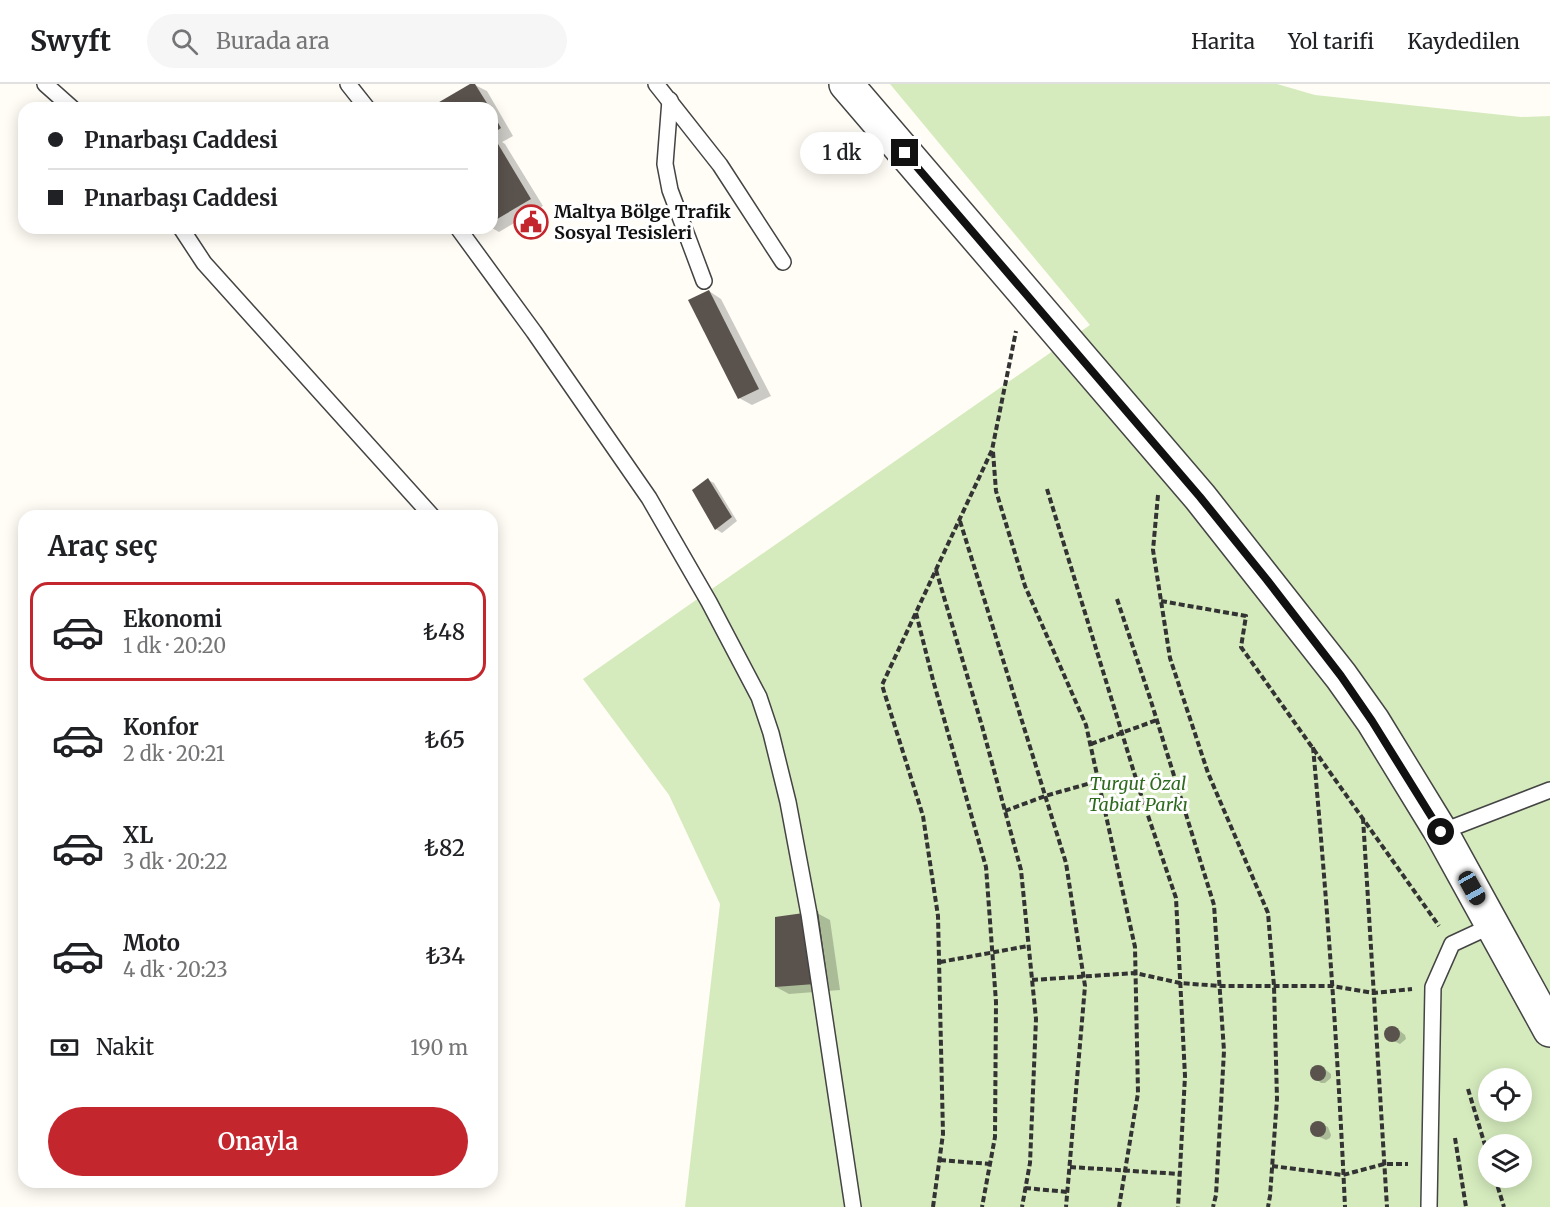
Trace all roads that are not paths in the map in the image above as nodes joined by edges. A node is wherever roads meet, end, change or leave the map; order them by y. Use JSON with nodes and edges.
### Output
{"nodes":[{"id":1,"x":45,"y":84,"type":"edge"},
{"id":2,"x":348,"y":84,"type":"edge"},
{"id":3,"x":656,"y":84,"type":"edge"},
{"id":4,"x":846,"y":84,"type":"edge"},
{"id":5,"x":670,"y":100,"type":"junction"},
{"id":6,"x":65,"y":102,"type":"edge"},
{"id":7,"x":362,"y":102,"type":"edge"},
{"id":8,"x":185,"y":234,"type":"edge"},
{"id":9,"x":462,"y":234,"type":"edge"},
{"id":10,"x":783,"y":262,"type":"dead end"},
{"id":11,"x":704,"y":282,"type":"dead end"},
{"id":12,"x":427,"y":510,"type":"edge"},
{"id":13,"x":1550,"y":790,"type":"edge"},
{"id":14,"x":1441,"y":832,"type":"junction"},
{"id":15,"x":1493,"y":925,"type":"junction"},
{"id":16,"x":1550,"y":1030,"type":"edge"},
{"id":17,"x":853,"y":1207,"type":"edge"},
{"id":18,"x":1429,"y":1207,"type":"edge"}],
"edges":[{"from":1,"to":6,"type":"lane"},
{"from":2,"to":7,"type":"lane"},
{"from":3,"to":5,"type":"lane"},
{"from":4,"to":14,"type":"street"},
{"from":5,"to":10,"type":"lane"},
{"from":5,"to":11,"type":"lane"},
{"from":8,"to":12,"type":"lane"},
{"from":9,"to":17,"type":"lane"},
{"from":13,"to":14,"type":"lane"},
{"from":14,"to":15,"type":"street"},
{"from":15,"to":16,"type":"street"},
{"from":15,"to":18,"type":"lane"}]}
